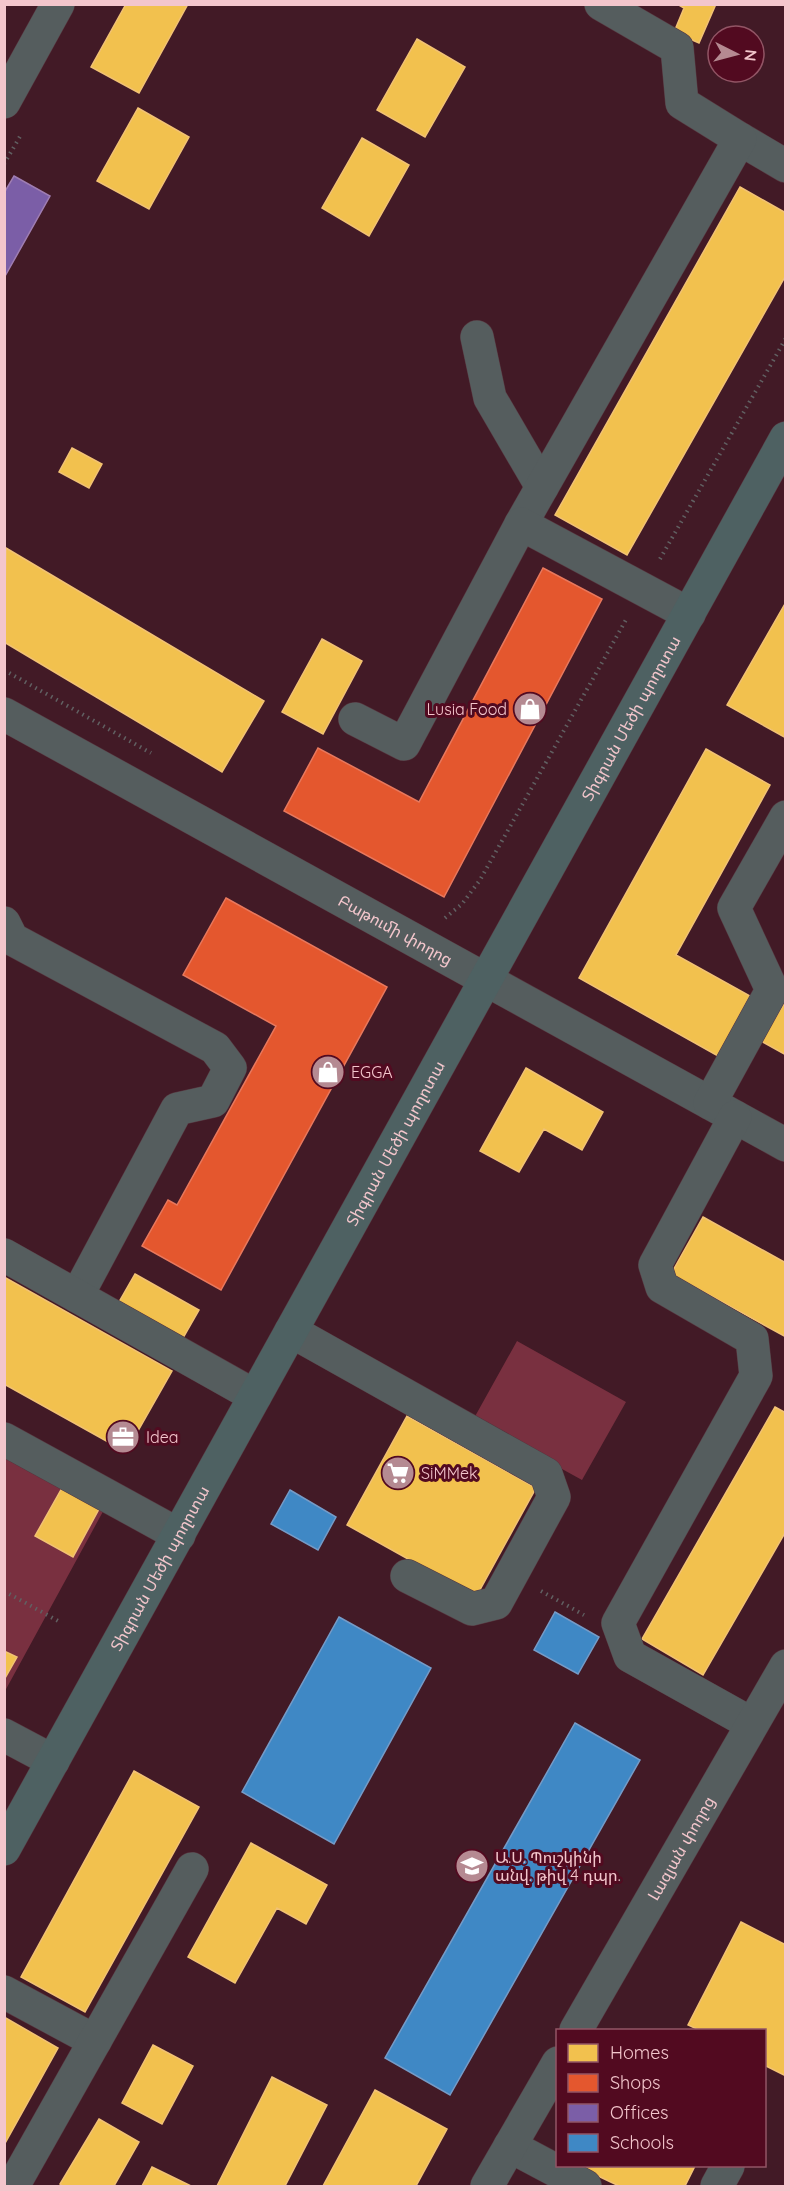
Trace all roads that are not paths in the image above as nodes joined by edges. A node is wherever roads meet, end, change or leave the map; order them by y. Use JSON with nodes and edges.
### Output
{"nodes":[{"id":1,"x":58,"y":4,"type":"edge"},
{"id":2,"x":601,"y":4,"type":"edge"},
{"id":3,"x":4,"y":102,"type":"edge"},
{"id":4,"x":740,"y":139,"type":"junction"},
{"id":5,"x":786,"y":166,"type":"edge"},
{"id":6,"x":477,"y":337,"type":"dead end"},
{"id":7,"x":782,"y":453,"type":"edge"},
{"id":8,"x":542,"y":487,"type":"junction"},
{"id":9,"x":521,"y":524,"type":"junction"},
{"id":10,"x":689,"y":614,"type":"junction"},
{"id":11,"x":4,"y":714,"type":"edge"},
{"id":12,"x":355,"y":719,"type":"dead end"},
{"id":13,"x":786,"y":817,"type":"edge"},
{"id":14,"x":4,"y":923,"type":"edge"},
{"id":15,"x":485,"y":981,"type":"junction"},
{"id":16,"x":722,"y":1110,"type":"junction"},
{"id":17,"x":786,"y":1144,"type":"edge"},
{"id":18,"x":4,"y":1255,"type":"edge"},
{"id":19,"x":77,"y":1296,"type":"junction"},
{"id":20,"x":291,"y":1331,"type":"junction"},
{"id":21,"x":255,"y":1396,"type":"junction"},
{"id":22,"x":4,"y":1439,"type":"edge"},
{"id":23,"x":179,"y":1535,"type":"junction"},
{"id":24,"x":407,"y":1576,"type":"dead end"},
{"id":25,"x":786,"y":1666,"type":"edge"},
{"id":26,"x":752,"y":1724,"type":"junction"},
{"id":27,"x":4,"y":1735,"type":"edge"},
{"id":28,"x":53,"y":1761,"type":"junction"},
{"id":29,"x":4,"y":1849,"type":"edge"},
{"id":30,"x":192,"y":1869,"type":"dead end"},
{"id":31,"x":4,"y":1992,"type":"edge"},
{"id":32,"x":577,"y":2029,"type":"edge"},
{"id":33,"x":95,"y":2041,"type":"junction"},
{"id":34,"x":556,"y":2066,"type":"edge"},
{"id":35,"x":510,"y":2146,"type":"junction"},
{"id":36,"x":728,"y":2167,"type":"edge"},
{"id":37,"x":13,"y":2187,"type":"edge"},
{"id":38,"x":487,"y":2187,"type":"edge"},
{"id":39,"x":585,"y":2187,"type":"edge"},
{"id":40,"x":717,"y":2187,"type":"edge"}],
"edges":[{"from":1,"to":3,"type":"street"},
{"from":2,"to":4,"type":"street"},
{"from":4,"to":5,"type":"street"},
{"from":4,"to":8,"type":"street"},
{"from":6,"to":8,"type":"street"},
{"from":7,"to":10,"type":"main road","name":"Տիգրան Մեծի պողոտա"},
{"from":8,"to":9,"type":"street"},
{"from":9,"to":10,"type":"street"},
{"from":9,"to":12,"type":"street"},
{"from":10,"to":15,"type":"main road","name":"Տիգրան Մեծի պողոտա"},
{"from":11,"to":15,"type":"street","name":"Բաթումի փողոց"},
{"from":13,"to":16,"type":"street"},
{"from":14,"to":19,"type":"street"},
{"from":15,"to":16,"type":"street","name":"Բաթումի փողոց"},
{"from":15,"to":20,"type":"main road","name":"Տիգրան Մեծի պողոտա"},
{"from":16,"to":17,"type":"street","name":"Բաթումի փողոց"},
{"from":16,"to":26,"type":"street"},
{"from":18,"to":19,"type":"street"},
{"from":19,"to":21,"type":"street"},
{"from":20,"to":21,"type":"main road","name":"Տիգրան Մեծի պողոտա"},
{"from":20,"to":24,"type":"street"},
{"from":21,"to":23,"type":"main road","name":"Տիգրան Մեծի պողոտա"},
{"from":22,"to":23,"type":"street"},
{"from":23,"to":28,"type":"main road","name":"Տիգրան Մեծի պողոտա"},
{"from":25,"to":26,"type":"street","name":"Լազյան փողոց"},
{"from":26,"to":32,"type":"street","name":"Լազյան փողոց"},
{"from":27,"to":28,"type":"street"},
{"from":28,"to":29,"type":"main road","name":"Տիգրան Մեծի պողոտա"},
{"from":30,"to":33,"type":"street"},
{"from":31,"to":33,"type":"street"},
{"from":33,"to":37,"type":"street"},
{"from":34,"to":35,"type":"street"},
{"from":35,"to":38,"type":"street"},
{"from":35,"to":39,"type":"street"},
{"from":36,"to":40,"type":"street"}]}
